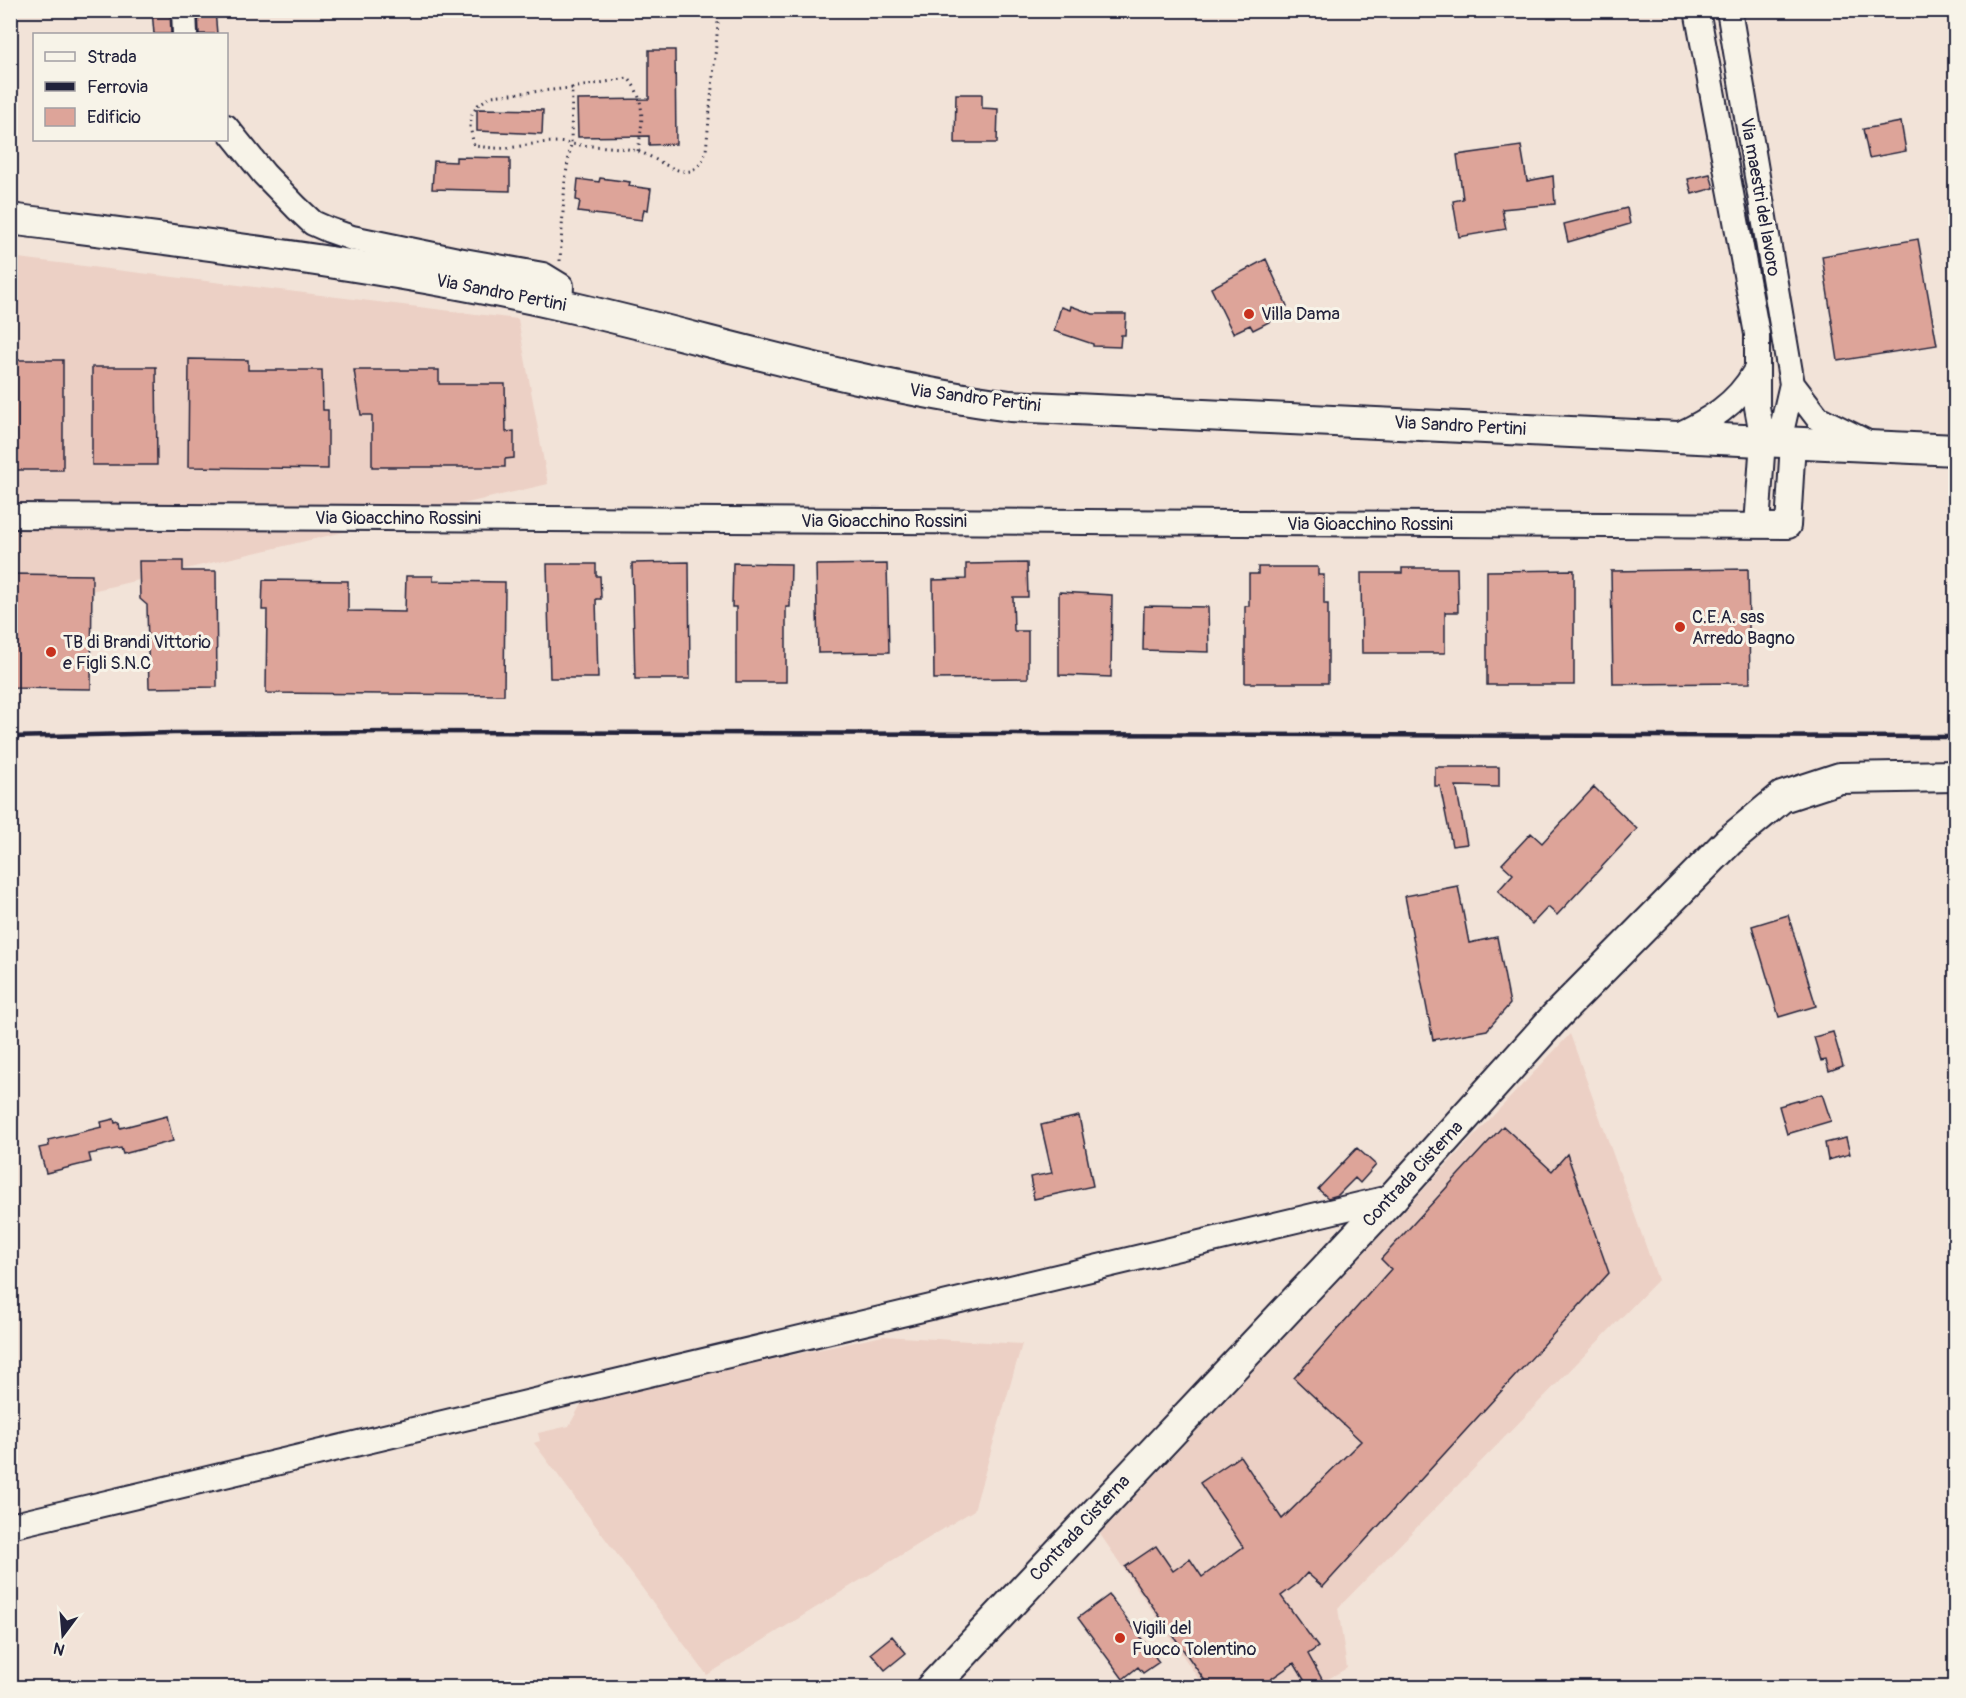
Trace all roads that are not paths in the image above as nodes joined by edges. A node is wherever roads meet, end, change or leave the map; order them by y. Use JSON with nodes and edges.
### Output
{"nodes":[{"id":1,"x":184,"y":10,"type":"edge"},
{"id":2,"x":1697,"y":10,"type":"edge"},
{"id":3,"x":1729,"y":10,"type":"edge"},
{"id":4,"x":185,"y":33,"type":"edge"},
{"id":5,"x":228,"y":130,"type":"edge"},
{"id":6,"x":10,"y":219,"type":"edge"},
{"id":7,"x":558,"y":293,"type":"junction"},
{"id":8,"x":1755,"y":372,"type":"junction"},
{"id":9,"x":1792,"y":384,"type":"junction"},
{"id":10,"x":1676,"y":436,"type":"junction"},
{"id":11,"x":1779,"y":441,"type":"junction"},
{"id":12,"x":1875,"y":446,"type":"junction"},
{"id":13,"x":1956,"y":450,"type":"edge"},
{"id":14,"x":10,"y":516,"type":"edge"},
{"id":15,"x":1757,"y":526,"type":"junction"},
{"id":16,"x":1956,"y":776,"type":"edge"},
{"id":17,"x":1393,"y":1197,"type":"junction"},
{"id":18,"x":10,"y":1526,"type":"edge"},
{"id":19,"x":931,"y":1688,"type":"edge"}],
"edges":[{"from":1,"to":4,"type":"street"},
{"from":2,"to":8,"type":"street","name":"Via maestri del lavoro"},
{"from":3,"to":9,"type":"street","name":"Via maestri del lavoro"},
{"from":5,"to":7,"type":"street"},
{"from":6,"to":7,"type":"main road","name":"Via Sandro Pertini"},
{"from":7,"to":10,"type":"main road","name":"Via Sandro Pertini"},
{"from":8,"to":10,"type":"street"},
{"from":8,"to":11,"type":"street","name":"Via maestri del lavoro"},
{"from":9,"to":11,"type":"street","name":"Via maestri del lavoro"},
{"from":9,"to":12,"type":"street","name":"Via maestri del lavoro"},
{"from":10,"to":11,"type":"main road","name":"Via Sandro Pertini"},
{"from":11,"to":12,"type":"main road","name":"Via Sandro Pertini"},
{"from":11,"to":15,"type":"street"},
{"from":11,"to":15,"type":"street","name":"Via Gioacchino Rossini"},
{"from":12,"to":13,"type":"main road","name":"Via Sandro Pertini"},
{"from":14,"to":15,"type":"street","name":"Via Gioacchino Rossini"},
{"from":16,"to":17,"type":"main road","name":"Contrada Cisterna"},
{"from":17,"to":18,"type":"street"},
{"from":17,"to":19,"type":"main road","name":"Contrada Cisterna"}]}
